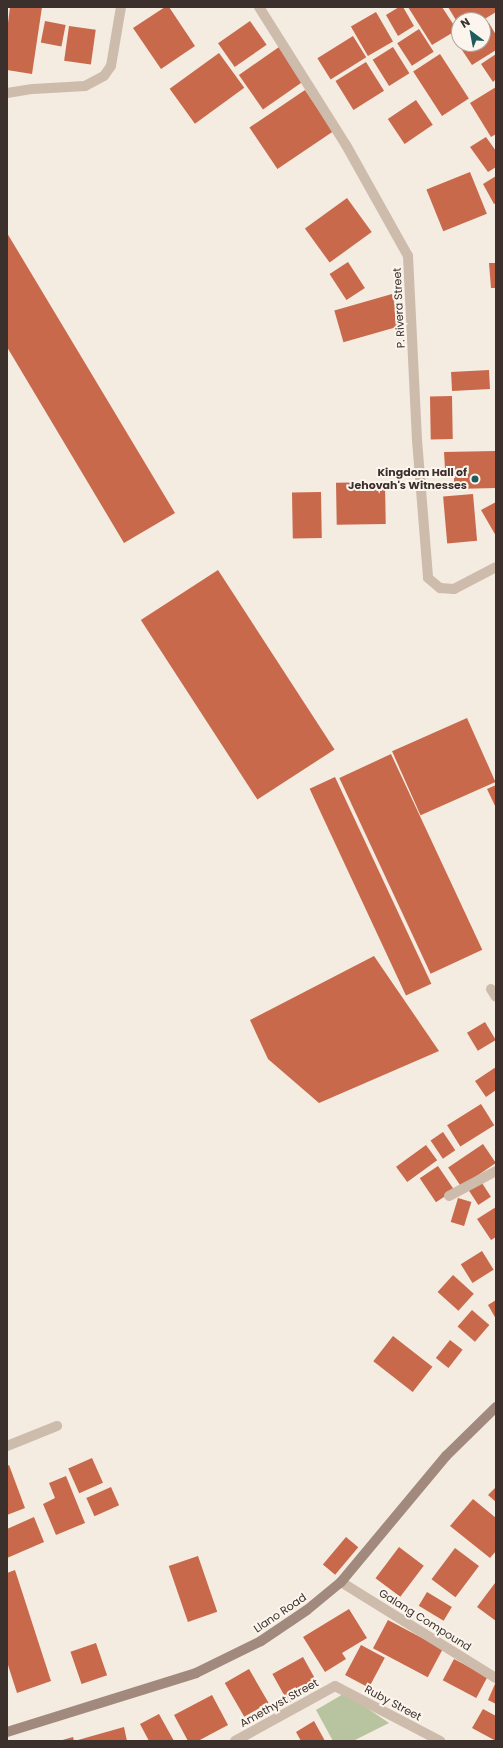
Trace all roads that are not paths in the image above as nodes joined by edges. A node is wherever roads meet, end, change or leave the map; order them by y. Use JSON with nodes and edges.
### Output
{"nodes":[{"id":1,"x":121,"y":7,"type":"edge"},
{"id":2,"x":259,"y":7,"type":"edge"},
{"id":3,"x":7,"y":93,"type":"edge"},
{"id":4,"x":496,"y":567,"type":"edge"},
{"id":5,"x":496,"y":1171,"type":"edge"},
{"id":6,"x":449,"y":1196,"type":"dead end"},
{"id":7,"x":496,"y":1407,"type":"edge"},
{"id":8,"x":57,"y":1426,"type":"dead end"},
{"id":9,"x":7,"y":1446,"type":"edge"},
{"id":10,"x":341,"y":1582,"type":"junction"},
{"id":11,"x":496,"y":1678,"type":"edge"},
{"id":12,"x":335,"y":1686,"type":"joint"},
{"id":13,"x":7,"y":1732,"type":"edge"},
{"id":14,"x":235,"y":1741,"type":"edge"},
{"id":15,"x":440,"y":1741,"type":"edge"}],
"edges":[{"from":1,"to":3,"type":"street"},
{"from":2,"to":4,"type":"street","name":"P. Rivera Street"},
{"from":5,"to":6,"type":"street"},
{"from":7,"to":10,"type":"main road","name":"Llano Road"},
{"from":8,"to":9,"type":"street"},
{"from":10,"to":11,"type":"street","name":"Galang Compound"},
{"from":10,"to":13,"type":"main road","name":"Llano Road"},
{"from":12,"to":14,"type":"street","name":"Amethyst Street"},
{"from":12,"to":15,"type":"street","name":"Ruby Street"}]}
